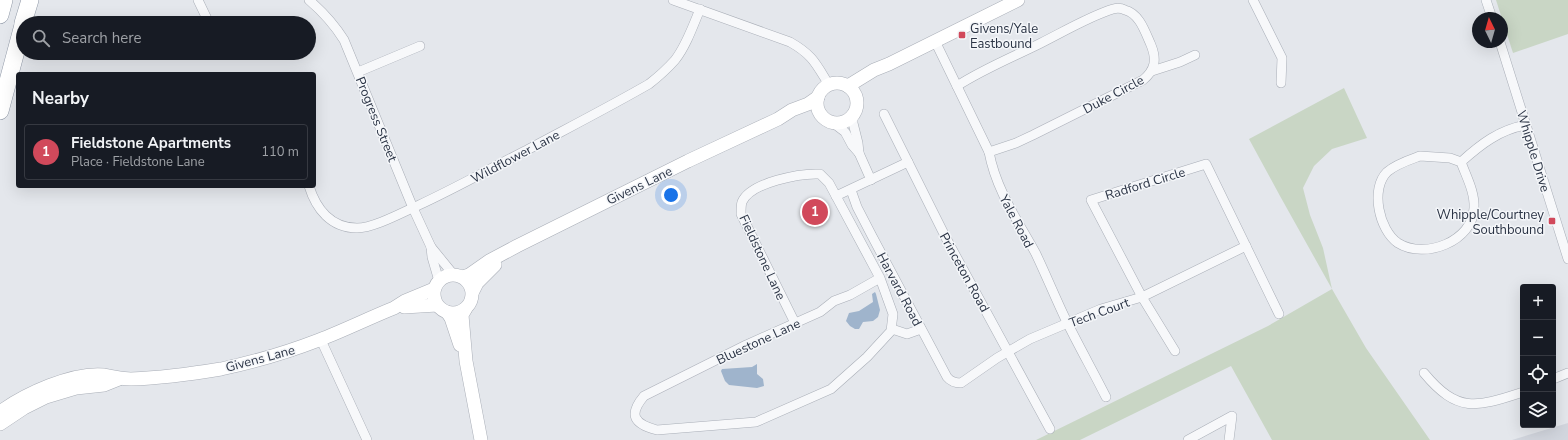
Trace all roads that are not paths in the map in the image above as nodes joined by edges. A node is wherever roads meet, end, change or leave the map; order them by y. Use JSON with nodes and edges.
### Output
{"nodes":[{"id":1,"x":4,"y":0,"type":"edge"},
{"id":2,"x":30,"y":0,"type":"edge"},
{"id":3,"x":198,"y":0,"type":"edge"},
{"id":4,"x":309,"y":0,"type":"edge"},
{"id":5,"x":673,"y":0,"type":"edge"},
{"id":6,"x":1018,"y":0,"type":"edge"},
{"id":7,"x":1253,"y":0,"type":"edge"},
{"id":8,"x":1486,"y":0,"type":"edge"},
{"id":9,"x":1003,"y":3,"type":"edge"},
{"id":10,"x":700,"y":9,"type":"junction"},
{"id":11,"x":1490,"y":12,"type":"edge"},
{"id":12,"x":0,"y":15,"type":"edge"},
{"id":13,"x":25,"y":16,"type":"edge"},
{"id":14,"x":206,"y":16,"type":"edge"},
{"id":15,"x":936,"y":41,"type":"junction"},
{"id":16,"x":420,"y":46,"type":"dead end"},
{"id":17,"x":1502,"y":48,"type":"edge"},
{"id":18,"x":16,"y":50,"type":"edge"},
{"id":19,"x":1195,"y":55,"type":"dead end"},
{"id":20,"x":1152,"y":71,"type":"junction"},
{"id":21,"x":358,"y":72,"type":"junction"},
{"id":22,"x":1281,"y":83,"type":"dead end"},
{"id":23,"x":829,"y":85,"type":"junction"},
{"id":24,"x":957,"y":86,"type":"junction"},
{"id":25,"x":852,"y":91,"type":"junction"},
{"id":26,"x":818,"y":97,"type":"junction"},
{"id":27,"x":0,"y":111,"type":"edge"},
{"id":28,"x":853,"y":114,"type":"junction"},
{"id":29,"x":884,"y":114,"type":"dead end"},
{"id":30,"x":821,"y":115,"type":"junction"},
{"id":31,"x":778,"y":119,"type":"junction"},
{"id":32,"x":832,"y":122,"type":"junction"},
{"id":33,"x":1526,"y":125,"type":"junction"},
{"id":34,"x":989,"y":152,"type":"junction"},
{"id":35,"x":859,"y":153,"type":"junction"},
{"id":36,"x":908,"y":162,"type":"junction"},
{"id":37,"x":1461,"y":162,"type":"junction"},
{"id":38,"x":871,"y":180,"type":"junction"},
{"id":39,"x":310,"y":188,"type":"edge"},
{"id":40,"x":850,"y":190,"type":"junction"},
{"id":41,"x":836,"y":196,"type":"junction"},
{"id":42,"x":413,"y":208,"type":"junction"},
{"id":43,"x":1246,"y":246,"type":"junction"},
{"id":44,"x":431,"y":247,"type":"junction"},
{"id":45,"x":501,"y":255,"type":"junction"},
{"id":46,"x":1568,"y":259,"type":"edge"},
{"id":47,"x":458,"y":276,"type":"junction"},
{"id":48,"x":880,"y":278,"type":"junction"},
{"id":49,"x":437,"y":285,"type":"junction"},
{"id":50,"x":473,"y":291,"type":"junction"},
{"id":51,"x":1142,"y":297,"type":"junction"},
{"id":52,"x":394,"y":308,"type":"junction"},
{"id":53,"x":442,"y":308,"type":"junction"},
{"id":54,"x":465,"y":310,"type":"junction"},
{"id":55,"x":1279,"y":314,"type":"dead end"},
{"id":56,"x":795,"y":323,"type":"junction"},
{"id":57,"x":1068,"y":323,"type":"junction"},
{"id":58,"x":892,"y":329,"type":"junction"},
{"id":59,"x":921,"y":329,"type":"junction"},
{"id":60,"x":321,"y":340,"type":"junction"},
{"id":61,"x":1008,"y":351,"type":"junction"},
{"id":62,"x":1175,"y":351,"type":"dead end"},
{"id":63,"x":466,"y":361,"type":"junction"},
{"id":64,"x":1424,"y":373,"type":"dead end"},
{"id":65,"x":1568,"y":373,"type":"edge"},
{"id":66,"x":1556,"y":378,"type":"edge"},
{"id":67,"x":119,"y":379,"type":"junction"},
{"id":68,"x":956,"y":383,"type":"joint"},
{"id":69,"x":1520,"y":393,"type":"edge"},
{"id":70,"x":1106,"y":397,"type":"dead end"},
{"id":71,"x":0,"y":412,"type":"edge"},
{"id":72,"x":0,"y":424,"type":"edge"},
{"id":73,"x":1050,"y":429,"type":"dead end"},
{"id":74,"x":367,"y":440,"type":"edge"},
{"id":75,"x":481,"y":440,"type":"edge"},
{"id":76,"x":1188,"y":440,"type":"edge"},
{"id":77,"x":1229,"y":440,"type":"edge"}],
"edges":[{"from":1,"to":12,"type":"highway"},
{"from":2,"to":13,"type":"highway"},
{"from":3,"to":14,"type":"street"},
{"from":4,"to":21,"type":"street","name":"Progress Street"},
{"from":5,"to":10,"type":"street"},
{"from":6,"to":9,"type":"street"},
{"from":7,"to":22,"type":"street"},
{"from":8,"to":11,"type":"street"},
{"from":9,"to":15,"type":"street"},
{"from":10,"to":23,"type":"street"},
{"from":10,"to":42,"type":"street","name":"Wildflower Lane"},
{"from":15,"to":24,"type":"street","name":"Yale Road"},
{"from":15,"to":25,"type":"street"},
{"from":16,"to":21,"type":"street"},
{"from":17,"to":33,"type":"street","name":"Whipple Drive"},
{"from":18,"to":27,"type":"highway"},
{"from":19,"to":20,"type":"street"},
{"from":20,"to":24,"type":"street","name":"Duke Circle"},
{"from":20,"to":34,"type":"street","name":"Duke Circle"},
{"from":21,"to":42,"type":"street","name":"Progress Street"},
{"from":23,"to":25,"type":"street"},
{"from":23,"to":26,"type":"street"},
{"from":24,"to":34,"type":"street","name":"Yale Road"},
{"from":25,"to":28,"type":"street"},
{"from":26,"to":30,"type":"street"},
{"from":26,"to":31,"type":"street","name":"Givens Lane"},
{"from":28,"to":32,"type":"street"},
{"from":28,"to":35,"type":"street"},
{"from":29,"to":36,"type":"street","name":"Princeton Road"},
{"from":30,"to":31,"type":"street","name":"Givens Lane"},
{"from":30,"to":32,"type":"street"},
{"from":31,"to":45,"type":"street","name":"Givens Lane"},
{"from":32,"to":35,"type":"street"},
{"from":33,"to":37,"type":"street"},
{"from":33,"to":46,"type":"street","name":"Whipple Drive"},
{"from":34,"to":57,"type":"street","name":"Yale Road"},
{"from":35,"to":38,"type":"street"},
{"from":36,"to":38,"type":"street"},
{"from":36,"to":61,"type":"street","name":"Princeton Road"},
{"from":37,"to":37,"type":"street"},
{"from":38,"to":40,"type":"street"},
{"from":39,"to":42,"type":"street","name":"Wildflower Lane"},
{"from":40,"to":41,"type":"street"},
{"from":40,"to":59,"type":"street","name":"Harvard Road"},
{"from":41,"to":48,"type":"street","name":"Fieldstone Lane"},
{"from":41,"to":56,"type":"street","name":"Fieldstone Lane"},
{"from":42,"to":44,"type":"street","name":"Progress Street"},
{"from":43,"to":51,"type":"street","name":"Tech Court"},
{"from":43,"to":51,"type":"street","name":"Radford Circle"},
{"from":43,"to":55,"type":"street","name":"Radford Circle"},
{"from":44,"to":47,"type":"street","name":"Progress Street"},
{"from":44,"to":49,"type":"street","name":"Progress Street"},
{"from":45,"to":47,"type":"street","name":"Givens Lane"},
{"from":45,"to":50,"type":"street","name":"Givens Lane"},
{"from":47,"to":49,"type":"street"},
{"from":47,"to":50,"type":"street"},
{"from":48,"to":56,"type":"street","name":"Bluestone Lane"},
{"from":48,"to":58,"type":"street","name":"Fieldstone Lane"},
{"from":49,"to":52,"type":"street","name":"Givens Lane"},
{"from":49,"to":53,"type":"street"},
{"from":50,"to":54,"type":"street"},
{"from":51,"to":57,"type":"street","name":"Tech Court"},
{"from":51,"to":62,"type":"street","name":"Radford Circle"},
{"from":52,"to":53,"type":"street","name":"Givens Lane"},
{"from":52,"to":60,"type":"street","name":"Givens Lane"},
{"from":53,"to":54,"type":"street"},
{"from":53,"to":63,"type":"street"},
{"from":54,"to":63,"type":"street"},
{"from":56,"to":58,"type":"street","name":"Bluestone Lane"},
{"from":57,"to":61,"type":"street","name":"Tech Court"},
{"from":57,"to":70,"type":"street","name":"Yale Road"},
{"from":58,"to":59,"type":"street"},
{"from":59,"to":68,"type":"street","name":"Harvard Road"},
{"from":60,"to":67,"type":"street","name":"Givens Lane"},
{"from":60,"to":74,"type":"street"},
{"from":61,"to":68,"type":"street","name":"Tech Court"},
{"from":61,"to":73,"type":"street","name":"Princeton Road"},
{"from":63,"to":75,"type":"street"},
{"from":64,"to":69,"type":"street"},
{"from":65,"to":66,"type":"street"},
{"from":67,"to":71,"type":"street","name":"Givens Lane"},
{"from":67,"to":72,"type":"street","name":"Givens Lane"},
{"from":76,"to":77,"type":"street"}]}
